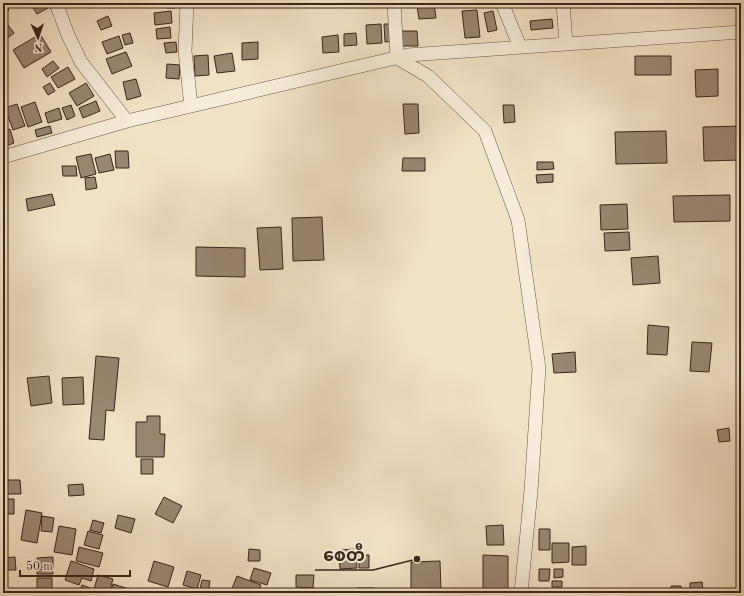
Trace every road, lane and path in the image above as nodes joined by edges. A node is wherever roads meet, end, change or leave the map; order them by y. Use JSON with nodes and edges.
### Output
{"nodes":[{"id":1,"x":56,"y":3,"type":"edge"},
{"id":2,"x":187,"y":3,"type":"edge"},
{"id":3,"x":394,"y":3,"type":"edge"},
{"id":4,"x":502,"y":3,"type":"edge"},
{"id":5,"x":563,"y":3,"type":"edge"},
{"id":6,"x":741,"y":32,"type":"edge"},
{"id":7,"x":566,"y":44,"type":"junction"},
{"id":8,"x":520,"y":47,"type":"junction"},
{"id":9,"x":396,"y":58,"type":"junction"},
{"id":10,"x":191,"y":106,"type":"junction"},
{"id":11,"x":127,"y":121,"type":"junction"},
{"id":12,"x":3,"y":157,"type":"edge"},
{"id":13,"x":521,"y":593,"type":"edge"}],
"edges":[{"from":1,"to":11,"type":"street"},
{"from":2,"to":10,"type":"street"},
{"from":3,"to":9,"type":"street"},
{"from":4,"to":8,"type":"street"},
{"from":5,"to":7,"type":"street"},
{"from":6,"to":7,"type":"street"},
{"from":7,"to":8,"type":"street"},
{"from":8,"to":9,"type":"street"},
{"from":9,"to":10,"type":"street"},
{"from":9,"to":13,"type":"street"},
{"from":10,"to":11,"type":"street"},
{"from":11,"to":12,"type":"street"}]}
